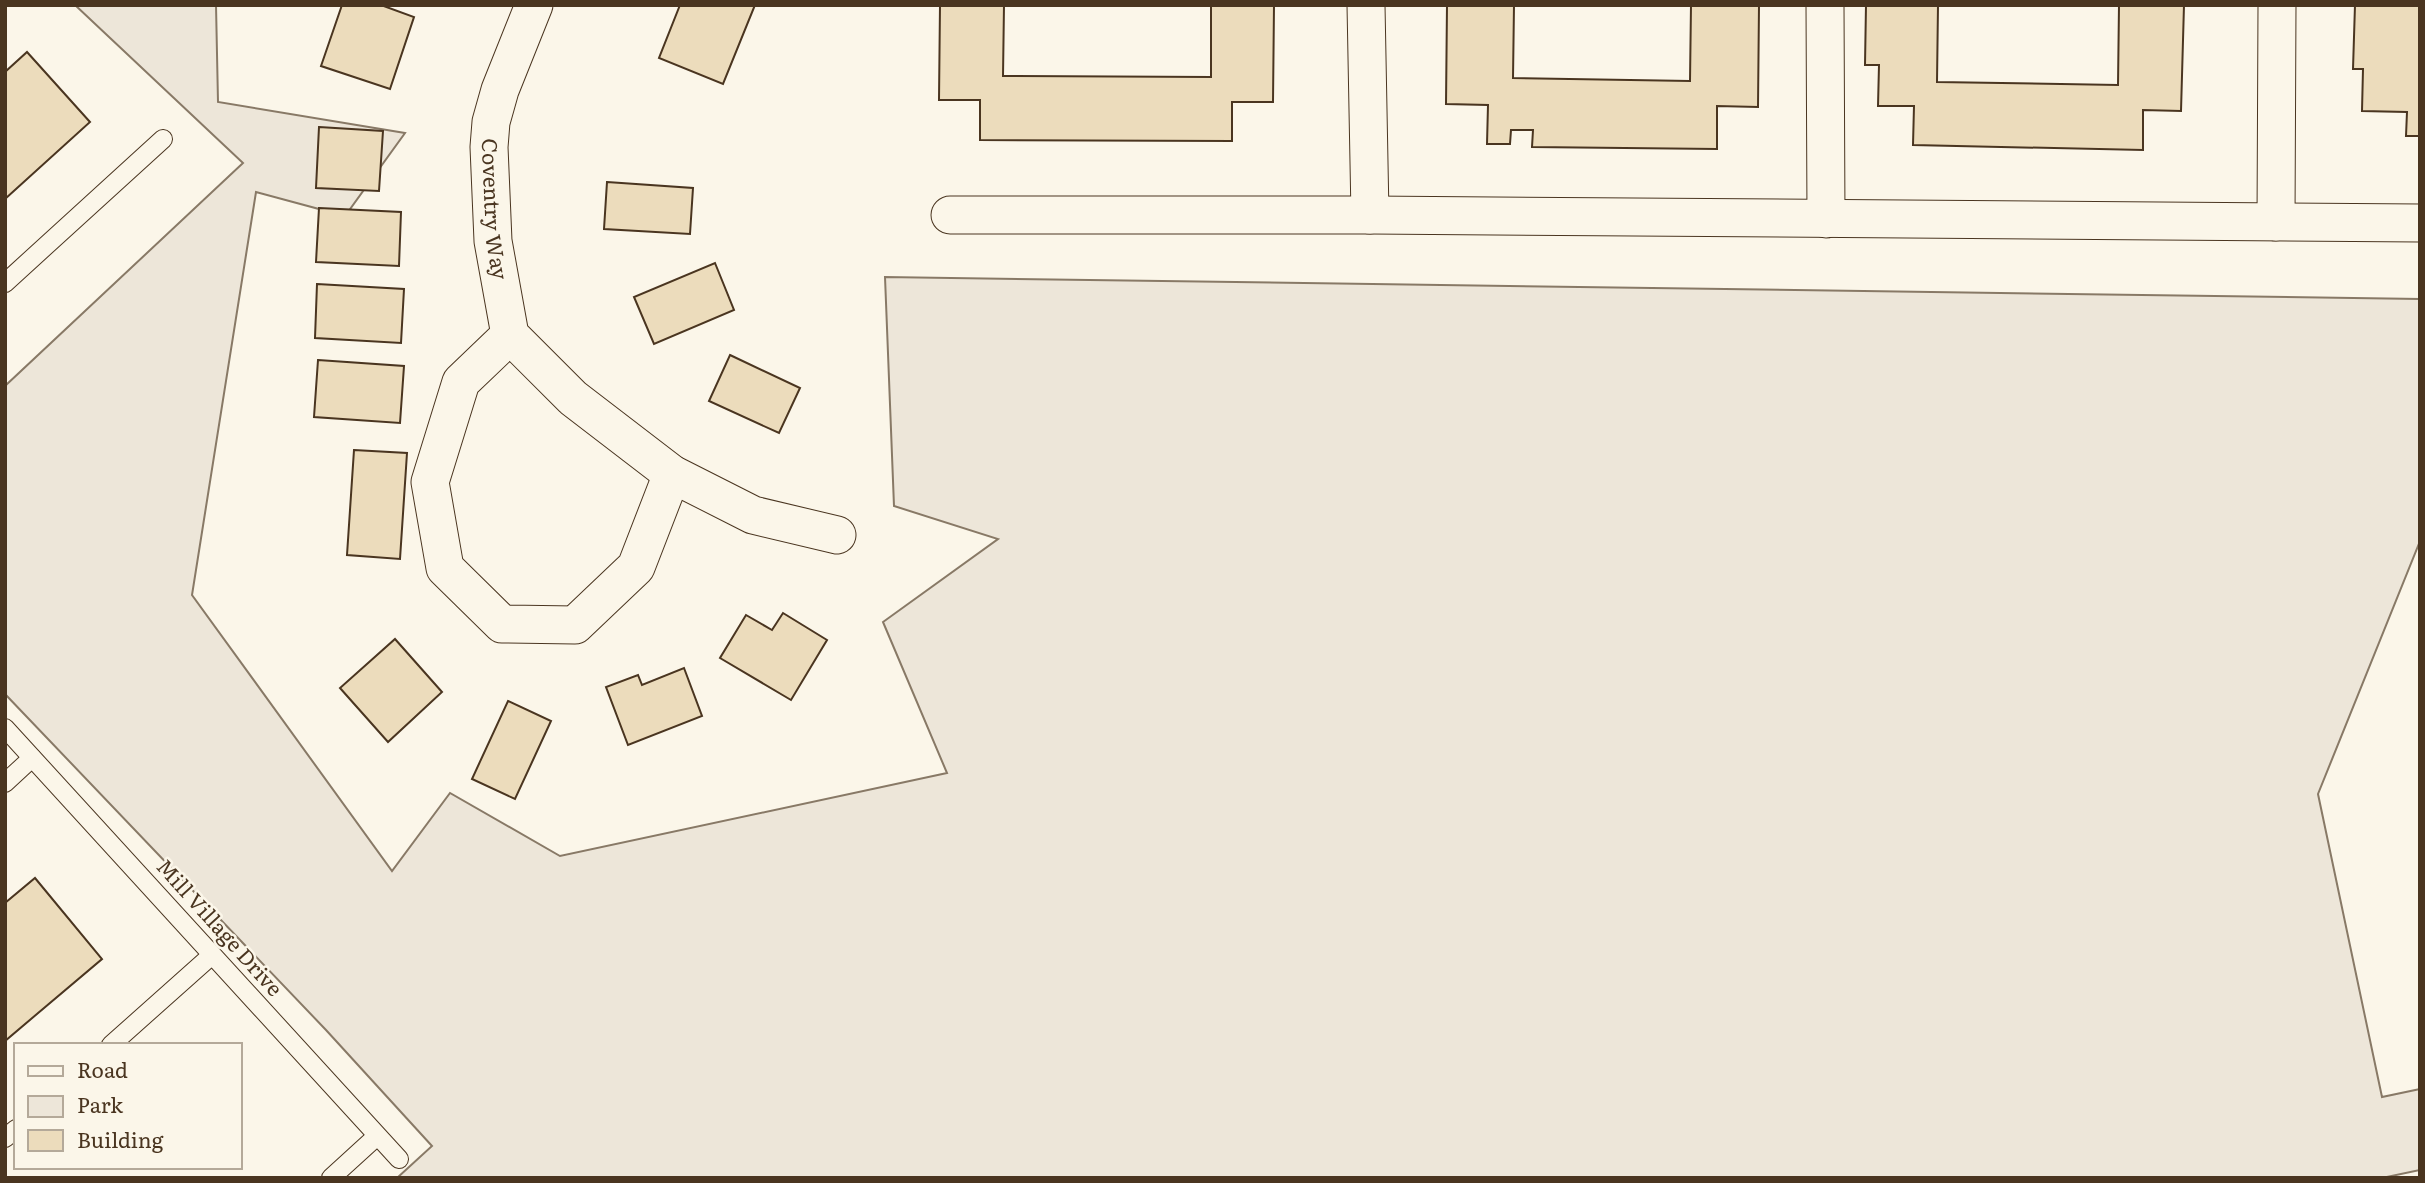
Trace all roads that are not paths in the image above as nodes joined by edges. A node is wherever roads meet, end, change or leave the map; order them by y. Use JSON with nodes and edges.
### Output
{"nodes":[{"id":1,"x":534,"y":5,"type":"edge"},
{"id":2,"x":1366,"y":5,"type":"edge"},
{"id":3,"x":1825,"y":5,"type":"edge"},
{"id":4,"x":2277,"y":5,"type":"edge"},
{"id":5,"x":163,"y":139,"type":"dead end"},
{"id":6,"x":950,"y":215,"type":"dead end"},
{"id":7,"x":1370,"y":215,"type":"junction"},
{"id":8,"x":1826,"y":219,"type":"junction"},
{"id":9,"x":2276,"y":222,"type":"junction"},
{"id":10,"x":2420,"y":223,"type":"edge"},
{"id":11,"x":5,"y":283,"type":"edge"},
{"id":12,"x":510,"y":335,"type":"junction"},
{"id":13,"x":672,"y":474,"type":"junction"},
{"id":14,"x":837,"y":535,"type":"dead end"},
{"id":15,"x":5,"y":728,"type":"edge"},
{"id":16,"x":32,"y":758,"type":"junction"},
{"id":17,"x":5,"y":783,"type":"edge"},
{"id":18,"x":212,"y":955,"type":"junction"},
{"id":19,"x":113,"y":1043,"type":"edge"},
{"id":20,"x":377,"y":1136,"type":"junction"},
{"id":21,"x":399,"y":1159,"type":"dead end"},
{"id":22,"x":331,"y":1178,"type":"edge"}],
"edges":[{"from":1,"to":12,"type":"street","name":"Coventry Way"},
{"from":2,"to":7,"type":"street"},
{"from":3,"to":8,"type":"street"},
{"from":4,"to":9,"type":"street"},
{"from":5,"to":11,"type":"lane"},
{"from":6,"to":7,"type":"street"},
{"from":7,"to":8,"type":"street"},
{"from":8,"to":9,"type":"street"},
{"from":9,"to":10,"type":"street"},
{"from":12,"to":13,"type":"street"},
{"from":12,"to":13,"type":"street"},
{"from":13,"to":14,"type":"street"},
{"from":15,"to":16,"type":"lane","name":"Mill Village Drive"},
{"from":16,"to":17,"type":"lane"},
{"from":16,"to":18,"type":"lane","name":"Mill Village Drive"},
{"from":18,"to":19,"type":"lane"},
{"from":18,"to":20,"type":"lane","name":"Mill Village Drive"},
{"from":20,"to":21,"type":"lane","name":"Mill Village Drive"},
{"from":20,"to":22,"type":"lane"}]}
